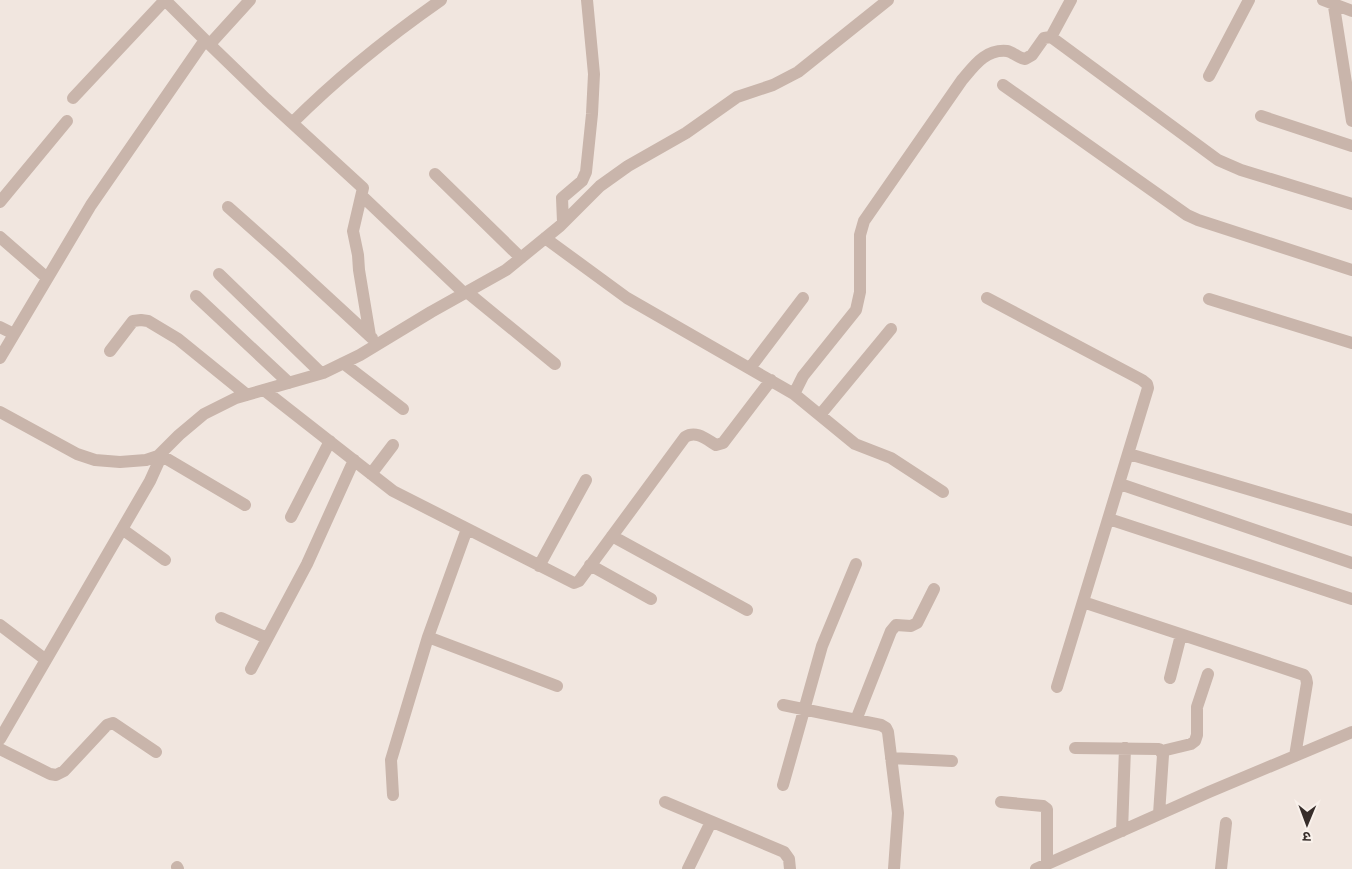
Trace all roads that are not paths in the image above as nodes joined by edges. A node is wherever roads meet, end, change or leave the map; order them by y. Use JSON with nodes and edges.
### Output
{"nodes":[{"id":1,"x":165,"y":0,"type":"edge"},
{"id":2,"x":250,"y":0,"type":"edge"},
{"id":3,"x":441,"y":0,"type":"edge"},
{"id":4,"x":587,"y":0,"type":"edge"},
{"id":5,"x":888,"y":0,"type":"edge"},
{"id":6,"x":1071,"y":0,"type":"edge"},
{"id":7,"x":1249,"y":0,"type":"edge"},
{"id":8,"x":1330,"y":1,"type":"edge"},
{"id":9,"x":1352,"y":11,"type":"edge"},
{"id":10,"x":1051,"y":37,"type":"junction"},
{"id":11,"x":207,"y":42,"type":"junction"},
{"id":12,"x":1348,"y":75,"type":"edge"},
{"id":13,"x":1209,"y":76,"type":"dead end"},
{"id":14,"x":1003,"y":85,"type":"dead end"},
{"id":15,"x":73,"y":98,"type":"dead end"},
{"id":16,"x":1261,"y":116,"type":"dead end"},
{"id":17,"x":67,"y":121,"type":"dead end"},
{"id":18,"x":1352,"y":121,"type":"edge"},
{"id":19,"x":292,"y":123,"type":"junction"},
{"id":20,"x":1352,"y":146,"type":"edge"},
{"id":21,"x":435,"y":174,"type":"dead end"},
{"id":22,"x":362,"y":196,"type":"junction"},
{"id":23,"x":0,"y":202,"type":"edge"},
{"id":24,"x":1352,"y":204,"type":"edge"},
{"id":25,"x":228,"y":208,"type":"dead end"},
{"id":26,"x":563,"y":222,"type":"junction"},
{"id":27,"x":0,"y":237,"type":"edge"},
{"id":28,"x":545,"y":238,"type":"junction"},
{"id":29,"x":521,"y":258,"type":"junction"},
{"id":30,"x":1352,"y":270,"type":"edge"},
{"id":31,"x":219,"y":274,"type":"dead end"},
{"id":32,"x":47,"y":278,"type":"junction"},
{"id":33,"x":466,"y":293,"type":"junction"},
{"id":34,"x":196,"y":296,"type":"dead end"},
{"id":35,"x":803,"y":298,"type":"dead end"},
{"id":36,"x":987,"y":298,"type":"dead end"},
{"id":37,"x":1209,"y":299,"type":"dead end"},
{"id":38,"x":0,"y":327,"type":"edge"},
{"id":39,"x":891,"y":329,"type":"dead end"},
{"id":40,"x":14,"y":334,"type":"junction"},
{"id":41,"x":374,"y":340,"type":"junction"},
{"id":42,"x":1352,"y":343,"type":"edge"},
{"id":43,"x":110,"y":351,"type":"dead end"},
{"id":44,"x":0,"y":358,"type":"edge"},
{"id":45,"x":343,"y":363,"type":"junction"},
{"id":46,"x":555,"y":364,"type":"dead end"},
{"id":47,"x":750,"y":368,"type":"junction"},
{"id":48,"x":321,"y":373,"type":"junction"},
{"id":49,"x":771,"y":380,"type":"junction"},
{"id":50,"x":289,"y":383,"type":"junction"},
{"id":51,"x":264,"y":390,"type":"junction"},
{"id":52,"x":794,"y":394,"type":"junction"},
{"id":53,"x":247,"y":395,"type":"junction"},
{"id":54,"x":403,"y":409,"type":"dead end"},
{"id":55,"x":0,"y":412,"type":"edge"},
{"id":56,"x":820,"y":415,"type":"junction"},
{"id":57,"x":330,"y":441,"type":"junction"},
{"id":58,"x":393,"y":445,"type":"dead end"},
{"id":59,"x":163,"y":453,"type":"junction"},
{"id":60,"x":1129,"y":454,"type":"junction"},
{"id":61,"x":354,"y":460,"type":"junction"},
{"id":62,"x":371,"y":474,"type":"junction"},
{"id":63,"x":586,"y":480,"type":"dead end"},
{"id":64,"x":1120,"y":484,"type":"junction"},
{"id":65,"x":943,"y":492,"type":"dead end"},
{"id":66,"x":245,"y":505,"type":"dead end"},
{"id":67,"x":291,"y":517,"type":"dead end"},
{"id":68,"x":1109,"y":519,"type":"junction"},
{"id":69,"x":1352,"y":520,"type":"edge"},
{"id":70,"x":122,"y":529,"type":"junction"},
{"id":71,"x":467,"y":529,"type":"junction"},
{"id":72,"x":612,"y":536,"type":"junction"},
{"id":73,"x":165,"y":560,"type":"dead end"},
{"id":74,"x":1352,"y":563,"type":"edge"},
{"id":75,"x":856,"y":564,"type":"dead end"},
{"id":76,"x":590,"y":565,"type":"junction"},
{"id":77,"x":539,"y":566,"type":"junction"},
{"id":78,"x":934,"y":589,"type":"dead end"},
{"id":79,"x":1352,"y":599,"type":"edge"},
{"id":80,"x":650,"y":600,"type":"dead end"},
{"id":81,"x":1083,"y":602,"type":"junction"},
{"id":82,"x":747,"y":610,"type":"dead end"},
{"id":83,"x":221,"y":618,"type":"dead end"},
{"id":84,"x":0,"y":625,"type":"edge"},
{"id":85,"x":1181,"y":635,"type":"junction"},
{"id":86,"x":428,"y":637,"type":"junction"},
{"id":87,"x":267,"y":638,"type":"junction"},
{"id":88,"x":46,"y":660,"type":"junction"},
{"id":89,"x":251,"y":669,"type":"dead end"},
{"id":90,"x":1208,"y":674,"type":"dead end"},
{"id":91,"x":1170,"y":678,"type":"dead end"},
{"id":92,"x":557,"y":686,"type":"dead end"},
{"id":93,"x":1057,"y":687,"type":"dead end"},
{"id":94,"x":783,"y":705,"type":"dead end"},
{"id":95,"x":804,"y":708,"type":"junction"},
{"id":96,"x":856,"y":720,"type":"junction"},
{"id":97,"x":1352,"y":732,"type":"edge"},
{"id":98,"x":0,"y":739,"type":"edge"},
{"id":99,"x":1075,"y":748,"type":"dead end"},
{"id":100,"x":1124,"y":748,"type":"junction"},
{"id":101,"x":0,"y":749,"type":"edge"},
{"id":102,"x":1162,"y":751,"type":"junction"},
{"id":103,"x":156,"y":752,"type":"dead end"},
{"id":104,"x":1295,"y":756,"type":"junction"},
{"id":105,"x":891,"y":758,"type":"junction"},
{"id":106,"x":952,"y":761,"type":"dead end"},
{"id":107,"x":783,"y":785,"type":"dead end"},
{"id":108,"x":393,"y":795,"type":"dead end"},
{"id":109,"x":665,"y":802,"type":"dead end"},
{"id":110,"x":1000,"y":802,"type":"dead end"},
{"id":111,"x":1159,"y":814,"type":"junction"},
{"id":112,"x":711,"y":822,"type":"junction"},
{"id":113,"x":1226,"y":823,"type":"dead end"},
{"id":114,"x":1122,"y":831,"type":"junction"},
{"id":115,"x":1041,"y":867,"type":"edge"},
{"id":116,"x":688,"y":869,"type":"edge"},
{"id":117,"x":790,"y":869,"type":"edge"},
{"id":118,"x":894,"y":869,"type":"edge"},
{"id":119,"x":1221,"y":869,"type":"edge"}],
"edges":[{"from":1,"to":11,"type":"street"},
{"from":1,"to":15,"type":"street"},
{"from":2,"to":11,"type":"street"},
{"from":3,"to":19,"type":"street"},
{"from":4,"to":26,"type":"street"},
{"from":5,"to":26,"type":"street"},
{"from":6,"to":10,"type":"street"},
{"from":7,"to":13,"type":"street"},
{"from":8,"to":9,"type":"street"},
{"from":8,"to":12,"type":"street"},
{"from":10,"to":24,"type":"street"},
{"from":10,"to":52,"type":"street"},
{"from":11,"to":19,"type":"street"},
{"from":11,"to":32,"type":"street"},
{"from":12,"to":18,"type":"street"},
{"from":14,"to":30,"type":"street"},
{"from":16,"to":20,"type":"street"},
{"from":17,"to":23,"type":"street"},
{"from":19,"to":22,"type":"street"},
{"from":21,"to":29,"type":"street"},
{"from":22,"to":33,"type":"street"},
{"from":22,"to":41,"type":"street"},
{"from":25,"to":41,"type":"street"},
{"from":26,"to":28,"type":"street"},
{"from":27,"to":32,"type":"street"},
{"from":28,"to":29,"type":"street"},
{"from":28,"to":47,"type":"street"},
{"from":29,"to":33,"type":"street"},
{"from":31,"to":48,"type":"street"},
{"from":32,"to":40,"type":"street"},
{"from":33,"to":41,"type":"street"},
{"from":33,"to":46,"type":"street"},
{"from":34,"to":50,"type":"street"},
{"from":35,"to":47,"type":"street"},
{"from":36,"to":60,"type":"street"},
{"from":37,"to":42,"type":"street"},
{"from":38,"to":40,"type":"street"},
{"from":39,"to":56,"type":"street"},
{"from":40,"to":44,"type":"street"},
{"from":41,"to":45,"type":"street"},
{"from":43,"to":53,"type":"street"},
{"from":45,"to":48,"type":"street"},
{"from":45,"to":54,"type":"street"},
{"from":47,"to":49,"type":"street"},
{"from":48,"to":50,"type":"street"},
{"from":49,"to":52,"type":"street"},
{"from":49,"to":72,"type":"street"},
{"from":50,"to":51,"type":"street"},
{"from":51,"to":53,"type":"street"},
{"from":51,"to":57,"type":"street"},
{"from":52,"to":56,"type":"street"},
{"from":53,"to":59,"type":"street"},
{"from":55,"to":59,"type":"street"},
{"from":56,"to":65,"type":"street"},
{"from":57,"to":61,"type":"street"},
{"from":57,"to":67,"type":"street"},
{"from":58,"to":62,"type":"street"},
{"from":59,"to":66,"type":"street"},
{"from":59,"to":70,"type":"street"},
{"from":60,"to":64,"type":"street"},
{"from":60,"to":69,"type":"street"},
{"from":61,"to":62,"type":"street"},
{"from":61,"to":87,"type":"street"},
{"from":62,"to":71,"type":"street"},
{"from":63,"to":77,"type":"street"},
{"from":64,"to":68,"type":"street"},
{"from":64,"to":74,"type":"street"},
{"from":68,"to":79,"type":"street"},
{"from":68,"to":81,"type":"street"},
{"from":70,"to":73,"type":"street"},
{"from":70,"to":88,"type":"street"},
{"from":71,"to":77,"type":"street"},
{"from":71,"to":86,"type":"street"},
{"from":72,"to":76,"type":"street"},
{"from":72,"to":82,"type":"street"},
{"from":75,"to":95,"type":"street"},
{"from":76,"to":77,"type":"street"},
{"from":76,"to":80,"type":"street"},
{"from":78,"to":96,"type":"street"},
{"from":81,"to":85,"type":"street"},
{"from":81,"to":93,"type":"street"},
{"from":83,"to":87,"type":"street"},
{"from":84,"to":88,"type":"street"},
{"from":85,"to":91,"type":"street"},
{"from":85,"to":104,"type":"street"},
{"from":86,"to":92,"type":"street"},
{"from":86,"to":108,"type":"street"},
{"from":87,"to":89,"type":"street"},
{"from":88,"to":98,"type":"street"},
{"from":90,"to":102,"type":"street"},
{"from":94,"to":95,"type":"street"},
{"from":95,"to":96,"type":"street"},
{"from":95,"to":107,"type":"street"},
{"from":96,"to":105,"type":"street"},
{"from":97,"to":104,"type":"street"},
{"from":99,"to":100,"type":"street"},
{"from":100,"to":102,"type":"street"},
{"from":100,"to":114,"type":"street"},
{"from":101,"to":103,"type":"street"},
{"from":102,"to":111,"type":"street"},
{"from":104,"to":111,"type":"street"},
{"from":105,"to":106,"type":"street"},
{"from":105,"to":118,"type":"street"},
{"from":109,"to":112,"type":"street"},
{"from":110,"to":115,"type":"street"},
{"from":111,"to":114,"type":"street"},
{"from":112,"to":116,"type":"street"},
{"from":112,"to":117,"type":"street"},
{"from":113,"to":119,"type":"street"},
{"from":114,"to":115,"type":"street"}]}
